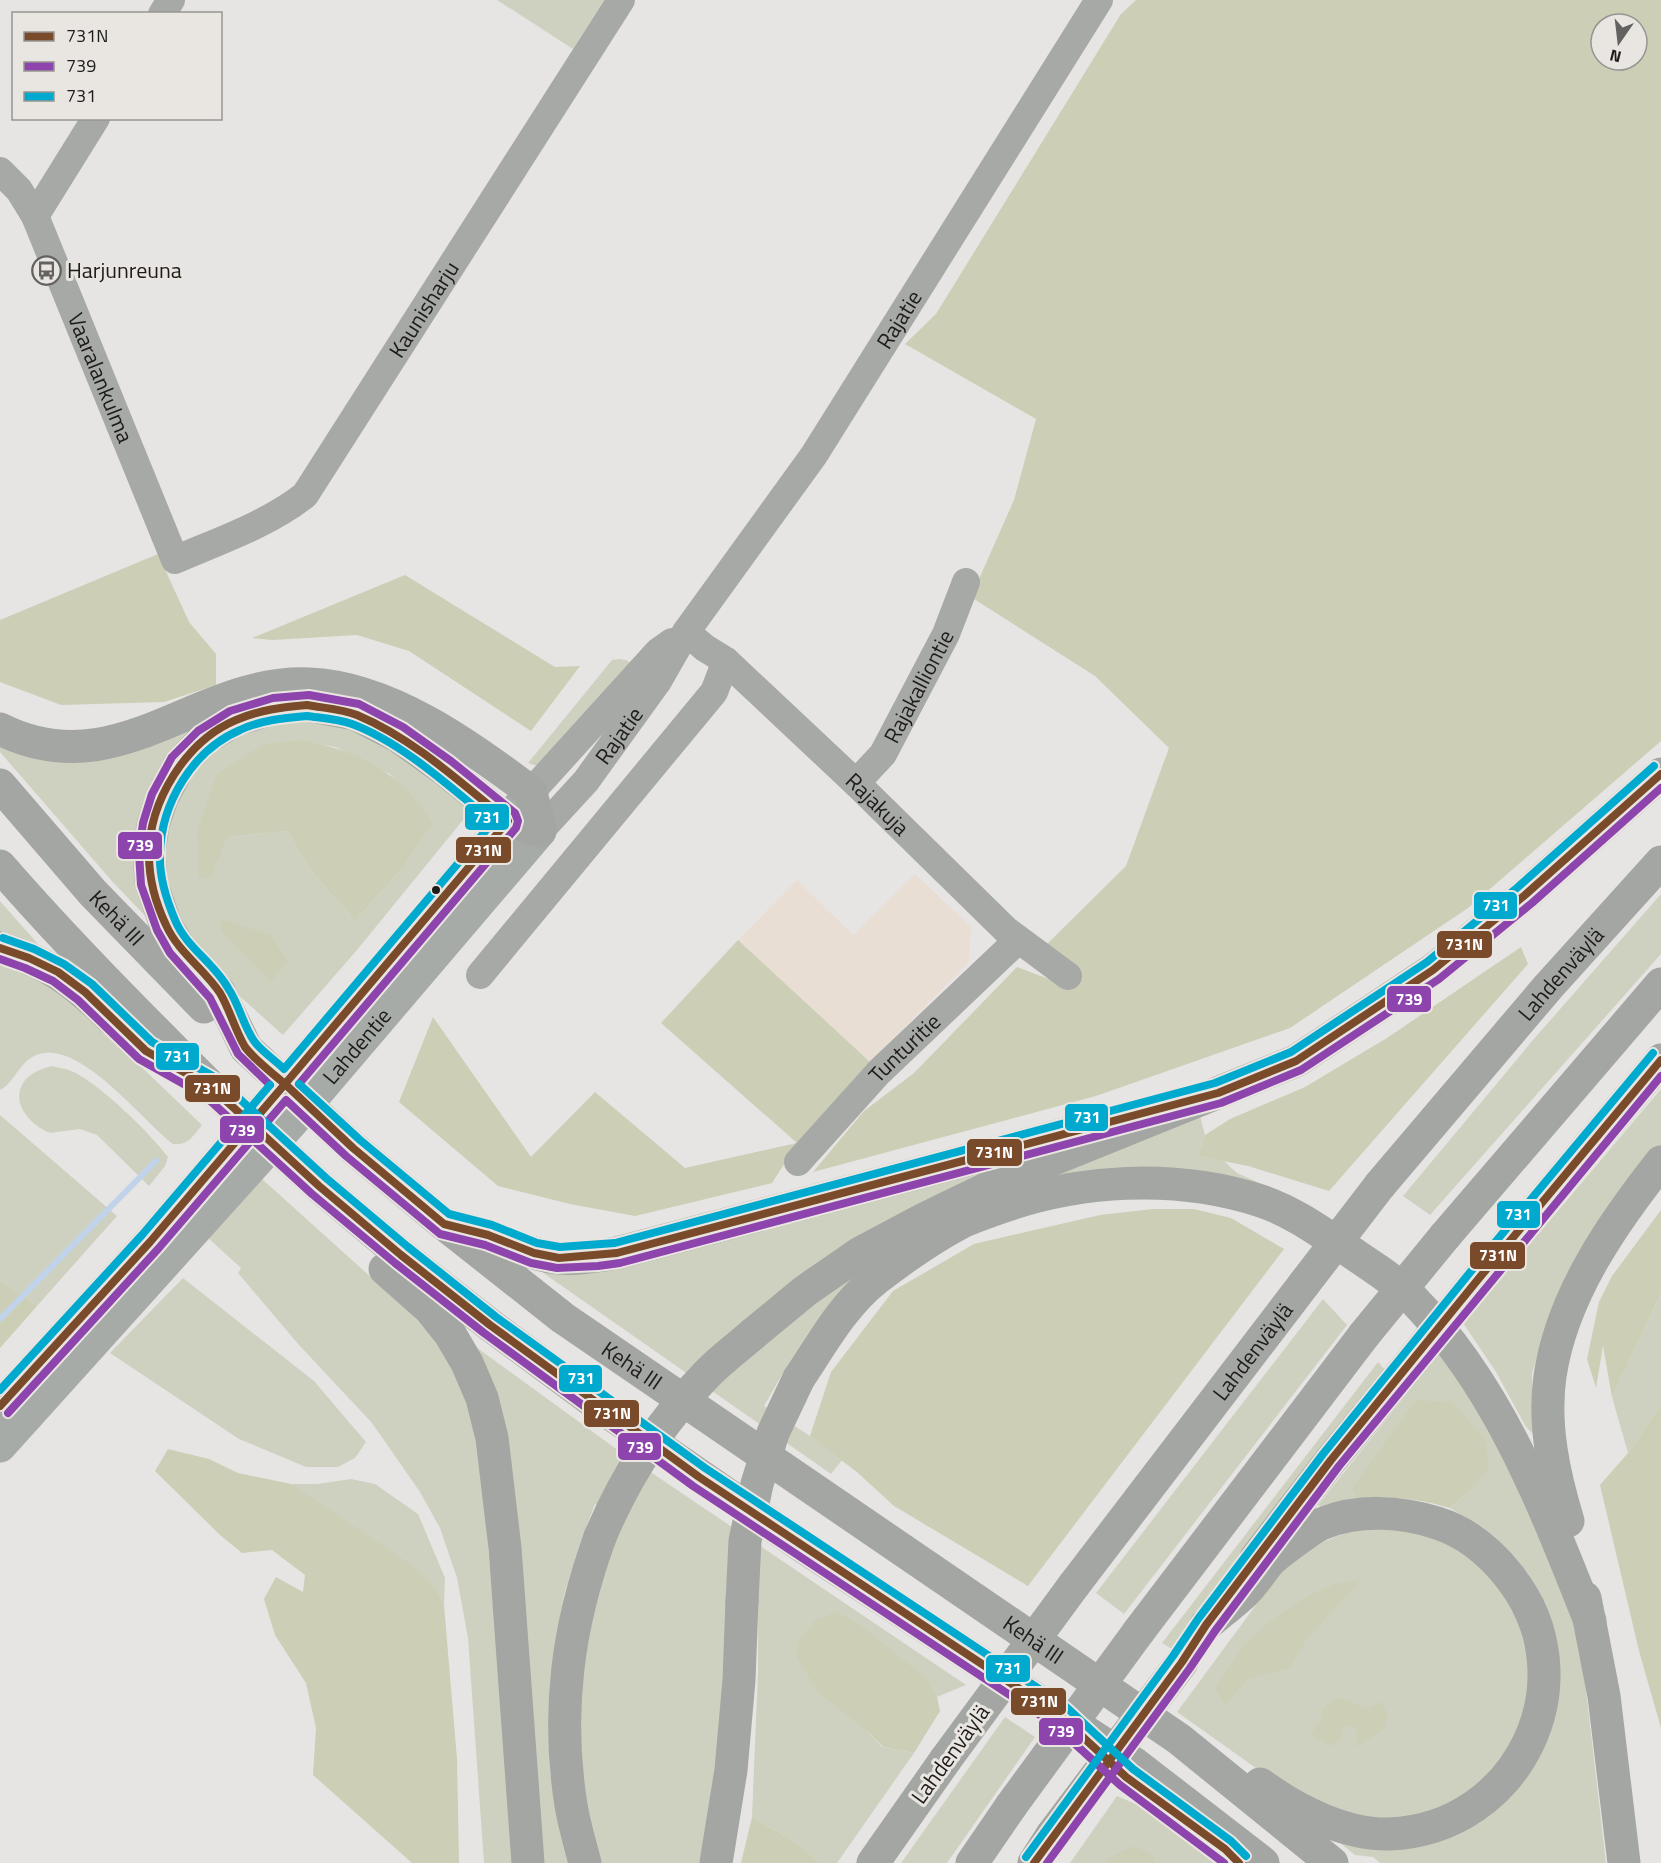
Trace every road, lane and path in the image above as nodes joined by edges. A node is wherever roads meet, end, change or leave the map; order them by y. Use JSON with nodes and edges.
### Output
{"nodes":[{"id":1,"x":621,"y":0,"type":"edge"},
{"id":2,"x":1099,"y":0,"type":"edge"},
{"id":3,"x":95,"y":120,"type":"edge"},
{"id":4,"x":0,"y":171,"type":"edge"},
{"id":5,"x":35,"y":216,"type":"junction"},
{"id":6,"x":175,"y":560,"type":"joint"},
{"id":7,"x":966,"y":582,"type":"dead end"},
{"id":8,"x":686,"y":632,"type":"junction"},
{"id":9,"x":726,"y":661,"type":"junction"},
{"id":10,"x":0,"y":729,"type":"edge"},
{"id":11,"x":1661,"y":774,"type":"edge"},
{"id":12,"x":856,"y":783,"type":"junction"},
{"id":13,"x":0,"y":785,"type":"edge"},
{"id":14,"x":531,"y":792,"type":"junction"},
{"id":15,"x":508,"y":821,"type":"junction"},
{"id":16,"x":540,"y":831,"type":"junction"},
{"id":17,"x":1661,"y":862,"type":"edge"},
{"id":18,"x":0,"y":866,"type":"edge"},
{"id":19,"x":1017,"y":941,"type":"junction"},
{"id":20,"x":0,"y":948,"type":"edge"},
{"id":21,"x":480,"y":975,"type":"dead end"},
{"id":22,"x":1068,"y":976,"type":"dead end"},
{"id":23,"x":1661,"y":984,"type":"edge"},
{"id":24,"x":246,"y":1048,"type":"junction"},
{"id":25,"x":1661,"y":1060,"type":"edge"},
{"id":26,"x":211,"y":1087,"type":"junction"},
{"id":27,"x":1218,"y":1094,"type":"junction"},
{"id":28,"x":798,"y":1162,"type":"dead end"},
{"id":29,"x":1661,"y":1162,"type":"edge"},
{"id":30,"x":319,"y":1186,"type":"junction"},
{"id":31,"x":444,"y":1224,"type":"junction"},
{"id":32,"x":0,"y":1406,"type":"edge"},
{"id":33,"x":0,"y":1446,"type":"edge"},
{"id":34,"x":1590,"y":1621,"type":"junction"},
{"id":35,"x":1206,"y":1625,"type":"junction"},
{"id":36,"x":1059,"y":1715,"type":"junction"},
{"id":37,"x":1179,"y":1739,"type":"junction"},
{"id":38,"x":528,"y":1863,"type":"edge"},
{"id":39,"x":585,"y":1863,"type":"edge"},
{"id":40,"x":716,"y":1863,"type":"edge"},
{"id":41,"x":873,"y":1863,"type":"edge"},
{"id":42,"x":972,"y":1863,"type":"edge"},
{"id":43,"x":1034,"y":1863,"type":"edge"},
{"id":44,"x":1239,"y":1863,"type":"edge"},
{"id":45,"x":1263,"y":1863,"type":"edge"},
{"id":46,"x":1332,"y":1863,"type":"edge"},
{"id":47,"x":1624,"y":1863,"type":"edge"}],
"edges":[{"from":1,"to":6,"type":"street","name":"Kaunisharju"},
{"from":2,"to":8,"type":"street","name":"Rajatie"},
{"from":3,"to":5,"type":"street"},
{"from":4,"to":5,"type":"street","name":"Vaaralankulma"},
{"from":5,"to":6,"type":"street","name":"Vaaralankulma"},
{"from":7,"to":12,"type":"street","name":"Rajakalliontie"},
{"from":8,"to":9,"type":"street","name":"Rajakuja"},
{"from":8,"to":14,"type":"street","name":"Rajatie"},
{"from":8,"to":16,"type":"street","name":"Rajatie"},
{"from":9,"to":12,"type":"street","name":"Rajakuja"},
{"from":9,"to":21,"type":"street"},
{"from":10,"to":14,"type":"highway"},
{"from":11,"to":27,"type":"highway"},
{"from":12,"to":19,"type":"street","name":"Rajakuja"},
{"from":13,"to":24,"type":"highway","name":"Kehä III"},
{"from":14,"to":15,"type":"main road","name":"Lahdentie"},
{"from":14,"to":16,"type":"highway"},
{"from":15,"to":16,"type":"highway"},
{"from":15,"to":24,"type":"highway"},
{"from":15,"to":32,"type":"main road","name":"Lahdentie"},
{"from":16,"to":33,"type":"main road","name":"Lahdentie"},
{"from":17,"to":41,"type":"highway","name":"Lahdenväylä","bridge":true},
{"from":18,"to":26,"type":"highway"},
{"from":19,"to":22,"type":"street","name":"Rajakuja"},
{"from":19,"to":28,"type":"street","name":"Tunturitie"},
{"from":20,"to":26,"type":"highway"},
{"from":23,"to":42,"type":"highway","bridge":true},
{"from":24,"to":31,"type":"highway","name":"Kehä III","bridge":true},
{"from":25,"to":35,"type":"highway","bridge":true},
{"from":26,"to":30,"type":"highway","bridge":true},
{"from":27,"to":31,"type":"highway"},
{"from":27,"to":39,"type":"highway","bridge":true},
{"from":29,"to":34,"type":"highway"},
{"from":30,"to":36,"type":"highway"},
{"from":30,"to":38,"type":"highway"},
{"from":31,"to":37,"type":"highway","name":"Kehä III"},
{"from":34,"to":40,"type":"highway","bridge":true},
{"from":34,"to":47,"type":"highway"},
{"from":35,"to":37,"type":"highway"},
{"from":35,"to":43,"type":"highway","bridge":true},
{"from":36,"to":44,"type":"highway"},
{"from":36,"to":45,"type":"highway"},
{"from":37,"to":46,"type":"highway","name":"Kehä III"}]}
